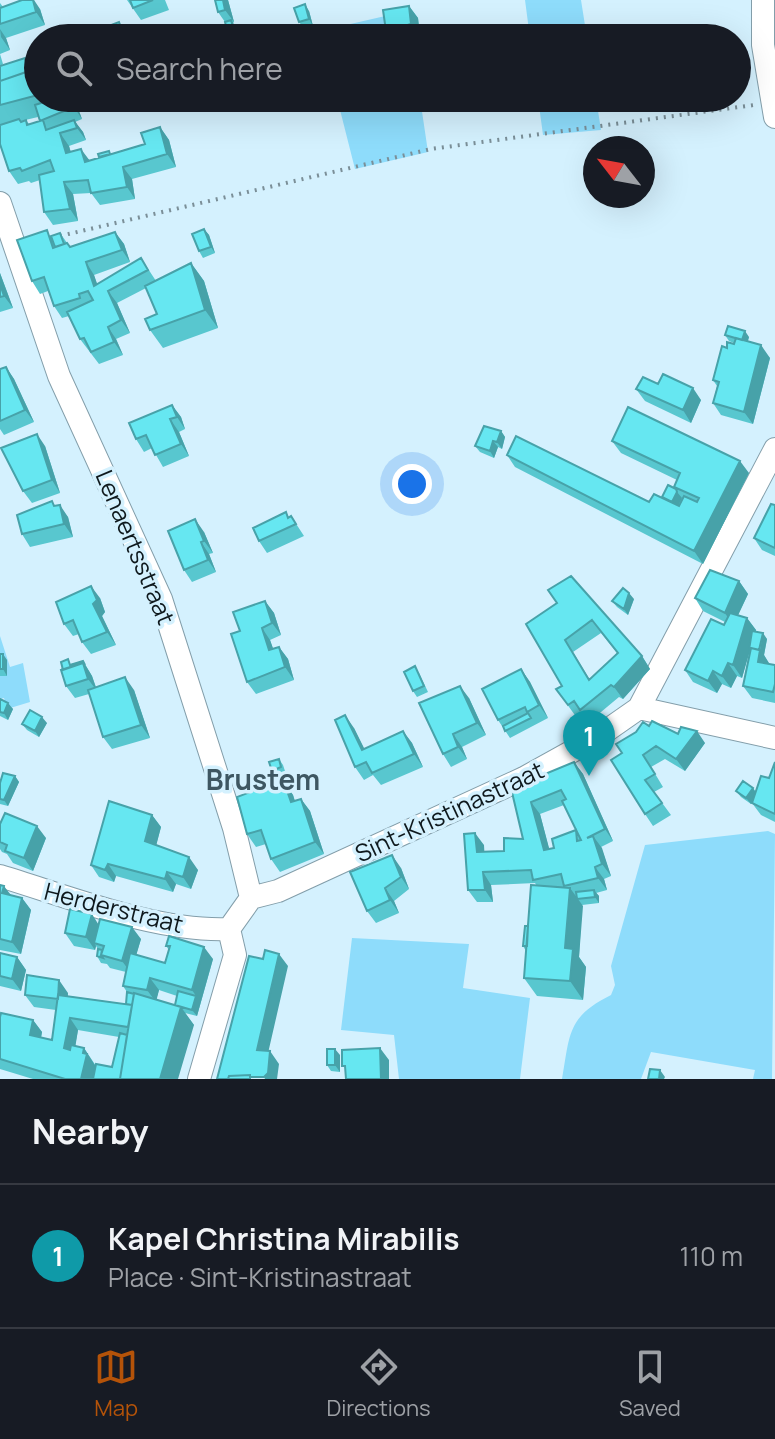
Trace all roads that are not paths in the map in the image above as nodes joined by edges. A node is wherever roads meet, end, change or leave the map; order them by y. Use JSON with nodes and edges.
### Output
{"nodes":[{"id":1,"x":763,"y":0,"type":"edge"},
{"id":2,"x":774,"y":110,"type":"edge"},
{"id":3,"x":0,"y":203,"type":"edge"},
{"id":4,"x":7,"y":250,"type":"edge"},
{"id":5,"x":775,"y":449,"type":"edge"},
{"id":6,"x":639,"y":708,"type":"junction"},
{"id":7,"x":775,"y":738,"type":"edge"},
{"id":8,"x":0,"y":876,"type":"edge"},
{"id":9,"x":251,"y":898,"type":"junction"},
{"id":10,"x":229,"y":929,"type":"junction"},
{"id":11,"x":199,"y":1079,"type":"edge"}],
"edges":[{"from":1,"to":2,"type":"street"},
{"from":3,"to":4,"type":"street","name":"Lenaertsstraat"},
{"from":4,"to":9,"type":"street","name":"Lenaertsstraat"},
{"from":5,"to":6,"type":"street"},
{"from":6,"to":7,"type":"street"},
{"from":6,"to":9,"type":"street","name":"Sint-Kristinastraat"},
{"from":8,"to":10,"type":"street","name":"Herderstraat"},
{"from":9,"to":10,"type":"street"},
{"from":10,"to":11,"type":"street"}]}
